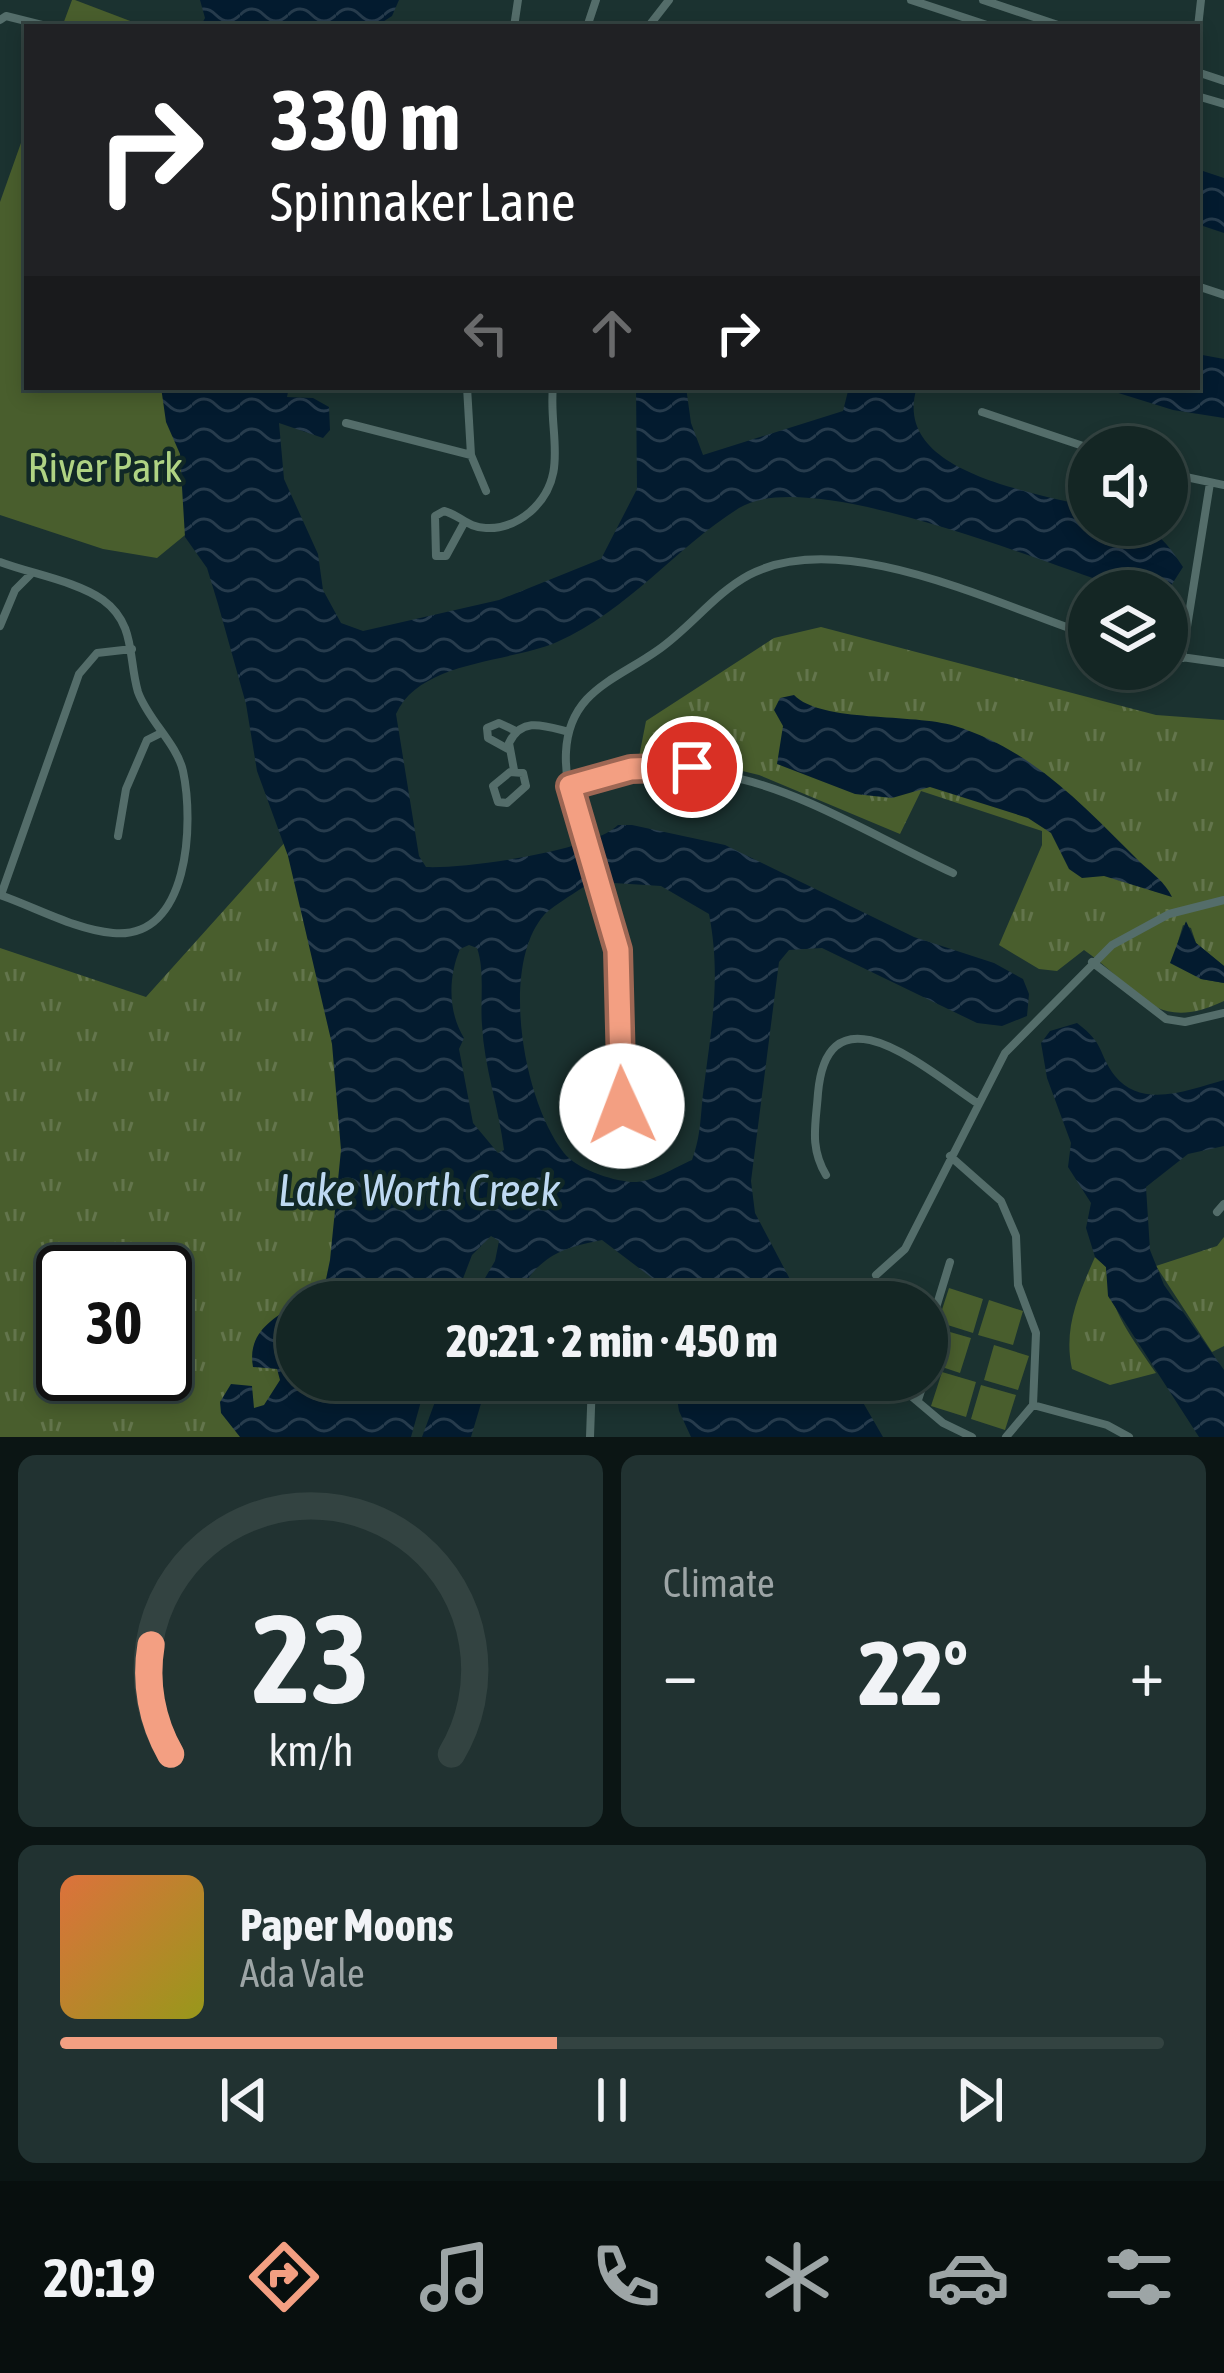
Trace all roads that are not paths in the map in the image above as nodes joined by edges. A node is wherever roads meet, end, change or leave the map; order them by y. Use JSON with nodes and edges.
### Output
{"nodes":[{"id":1,"x":669,"y":0,"type":"edge"},
{"id":2,"x":911,"y":0,"type":"edge"},
{"id":3,"x":983,"y":0,"type":"edge"},
{"id":4,"x":0,"y":20,"type":"edge"},
{"id":5,"x":38,"y":24,"type":"edge"},
{"id":6,"x":650,"y":24,"type":"edge"},
{"id":7,"x":984,"y":24,"type":"edge"},
{"id":8,"x":1055,"y":24,"type":"edge"},
{"id":9,"x":467,"y":390,"type":"edge"},
{"id":10,"x":553,"y":390,"type":"edge"},
{"id":11,"x":982,"y":412,"type":"dead end"},
{"id":12,"x":346,"y":423,"type":"dead end"},
{"id":13,"x":1068,"y":441,"type":"edge"},
{"id":14,"x":471,"y":455,"type":"junction"},
{"id":15,"x":1188,"y":478,"type":"edge"},
{"id":16,"x":1210,"y":483,"type":"junction"},
{"id":17,"x":1224,"y":485,"type":"edge"},
{"id":18,"x":486,"y":491,"type":"dead end"},
{"id":19,"x":464,"y":523,"type":"junction"},
{"id":20,"x":0,"y":562,"type":"edge"},
{"id":21,"x":31,"y":574,"type":"junction"},
{"id":22,"x":1188,"y":620,"type":"edge"},
{"id":23,"x":0,"y":626,"type":"edge"},
{"id":24,"x":1068,"y":628,"type":"edge"},
{"id":25,"x":132,"y":649,"type":"junction"},
{"id":26,"x":1188,"y":659,"type":"edge"},
{"id":27,"x":1224,"y":663,"type":"edge"},
{"id":28,"x":516,"y":731,"type":"junction"},
{"id":29,"x":569,"y":732,"type":"junction"},
{"id":30,"x":159,"y":734,"type":"junction"},
{"id":31,"x":508,"y":748,"type":"junction"},
{"id":32,"x":514,"y":770,"type":"junction"},
{"id":33,"x":570,"y":786,"type":"junction"},
{"id":34,"x":118,"y":836,"type":"dead end"},
{"id":35,"x":953,"y":873,"type":"dead end"},
{"id":36,"x":1,"y":895,"type":"edge"},
{"id":37,"x":1224,"y":900,"type":"edge"},
{"id":38,"x":1092,"y":962,"type":"junction"},
{"id":39,"x":1224,"y":1013,"type":"edge"},
{"id":40,"x":977,"y":1103,"type":"junction"},
{"id":41,"x":628,"y":1115,"type":"dead end"},
{"id":42,"x":950,"y":1156,"type":"junction"},
{"id":43,"x":826,"y":1175,"type":"dead end"},
{"id":44,"x":1224,"y":1204,"type":"edge"},
{"id":45,"x":1216,"y":1212,"type":"dead end"},
{"id":46,"x":950,"y":1262,"type":"dead end"},
{"id":47,"x":876,"y":1275,"type":"dead end"},
{"id":48,"x":944,"y":1281,"type":"edge"},
{"id":49,"x":591,"y":1401,"type":"edge"},
{"id":50,"x":919,"y":1401,"type":"edge"},
{"id":51,"x":1034,"y":1405,"type":"junction"},
{"id":52,"x":590,"y":1437,"type":"edge"},
{"id":53,"x":972,"y":1437,"type":"edge"},
{"id":54,"x":1006,"y":1437,"type":"edge"},
{"id":55,"x":1129,"y":1437,"type":"edge"}],
"edges":[{"from":1,"to":6,"type":"street"},
{"from":2,"to":7,"type":"street"},
{"from":3,"to":8,"type":"street"},
{"from":4,"to":5,"type":"street"},
{"from":9,"to":14,"type":"street"},
{"from":10,"to":19,"type":"street"},
{"from":11,"to":13,"type":"street"},
{"from":12,"to":14,"type":"street"},
{"from":14,"to":18,"type":"street"},
{"from":15,"to":16,"type":"street"},
{"from":16,"to":17,"type":"street"},
{"from":16,"to":22,"type":"street"},
{"from":19,"to":19,"type":"street"},
{"from":20,"to":21,"type":"street"},
{"from":21,"to":23,"type":"street"},
{"from":21,"to":25,"type":"street"},
{"from":24,"to":29,"type":"street"},
{"from":25,"to":30,"type":"street"},
{"from":25,"to":36,"type":"street"},
{"from":26,"to":27,"type":"street"},
{"from":28,"to":29,"type":"street"},
{"from":28,"to":31,"type":"street"},
{"from":28,"to":31,"type":"street"},
{"from":29,"to":33,"type":"street"},
{"from":30,"to":34,"type":"street"},
{"from":30,"to":36,"type":"street"},
{"from":31,"to":32,"type":"street"},
{"from":32,"to":32,"type":"street"},
{"from":33,"to":35,"type":"street"},
{"from":33,"to":41,"type":"street"},
{"from":37,"to":38,"type":"street"},
{"from":38,"to":39,"type":"street"},
{"from":38,"to":40,"type":"street"},
{"from":40,"to":42,"type":"street"},
{"from":40,"to":43,"type":"street"},
{"from":42,"to":47,"type":"street"},
{"from":42,"to":51,"type":"street"},
{"from":44,"to":45,"type":"street"},
{"from":46,"to":48,"type":"street"},
{"from":49,"to":52,"type":"street"},
{"from":50,"to":53,"type":"street"},
{"from":51,"to":54,"type":"street"},
{"from":51,"to":55,"type":"street"}]}
